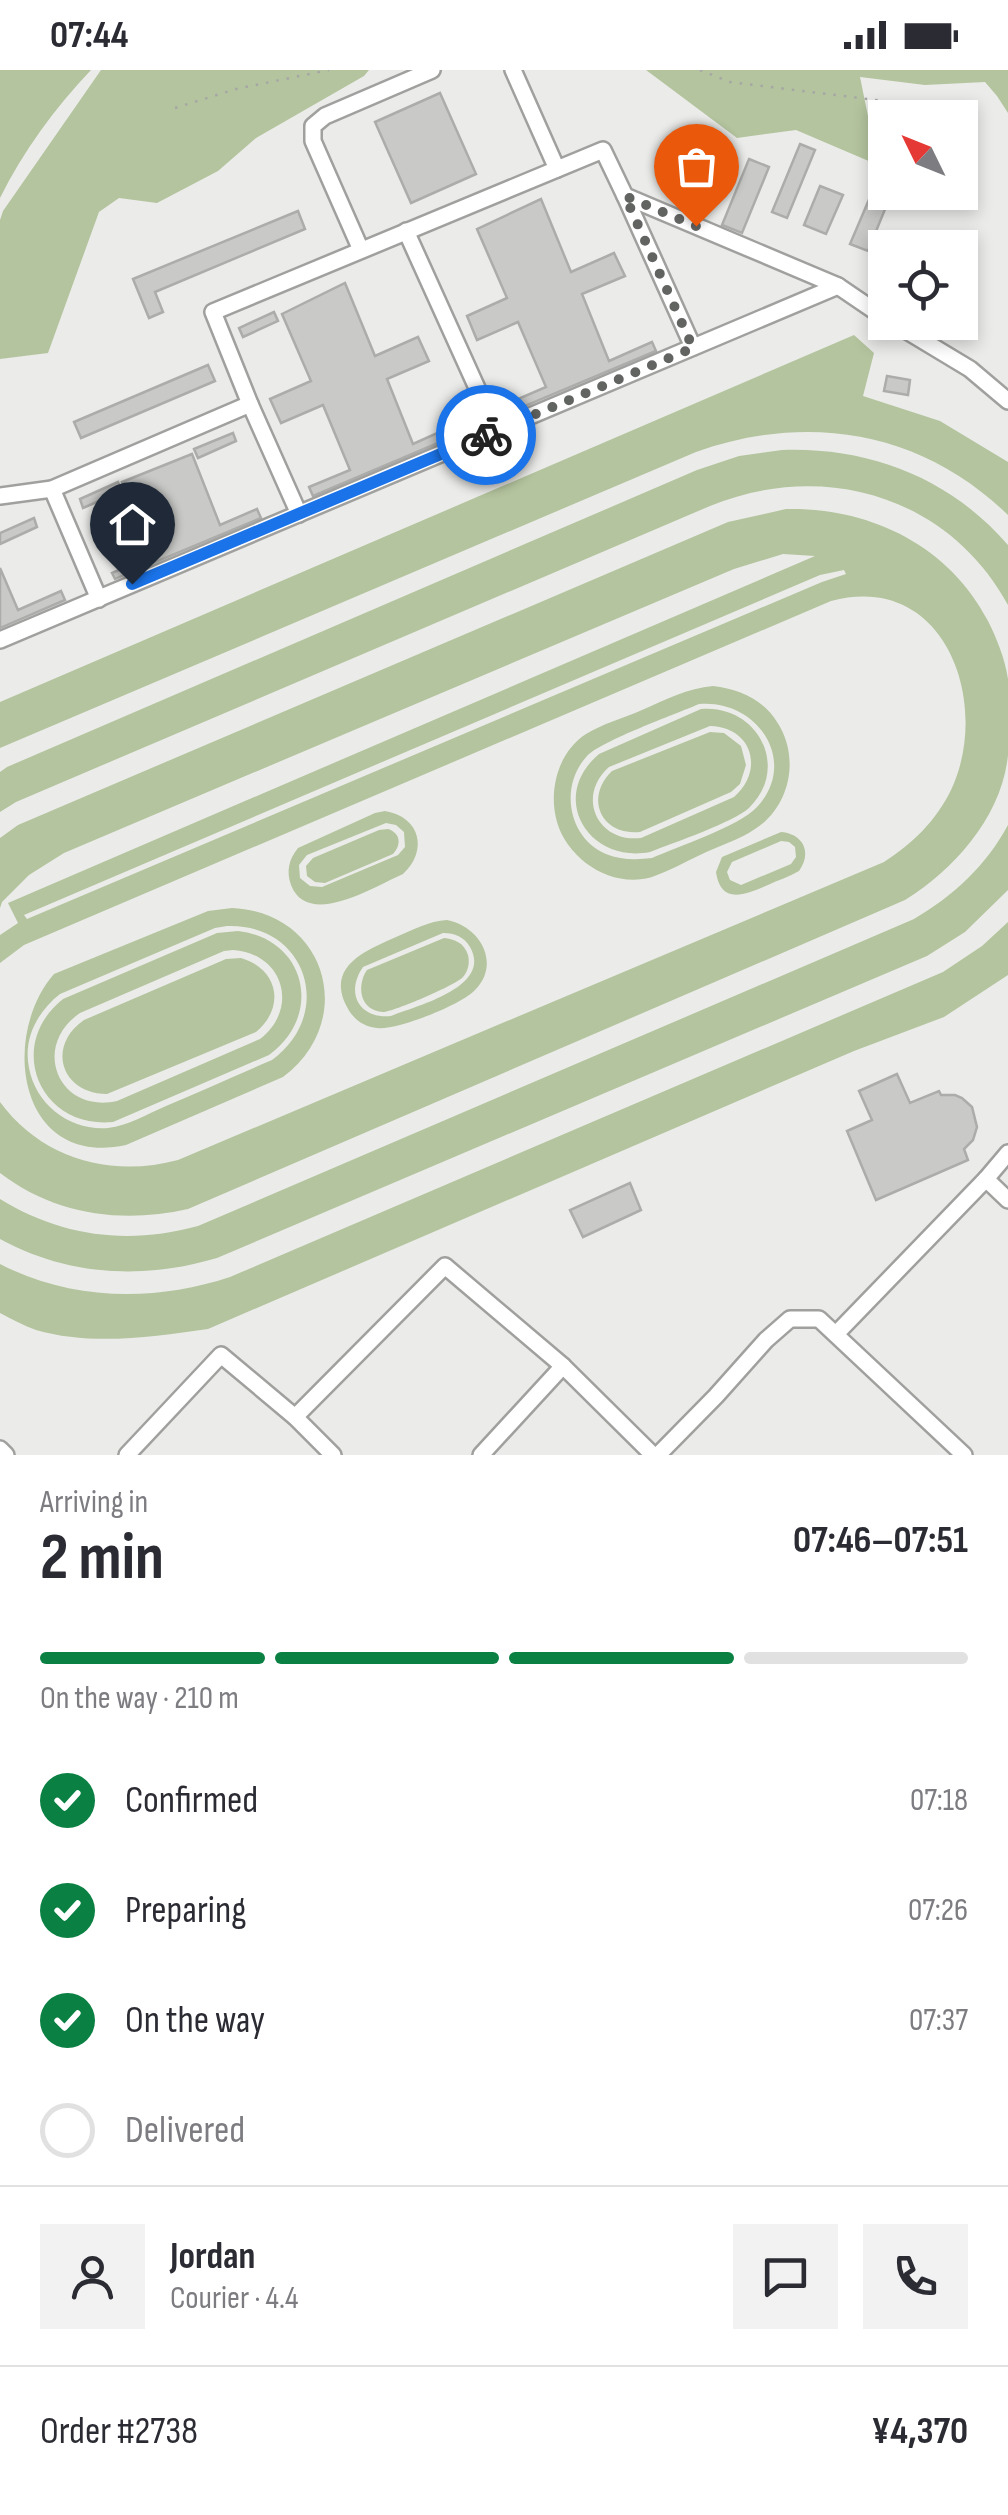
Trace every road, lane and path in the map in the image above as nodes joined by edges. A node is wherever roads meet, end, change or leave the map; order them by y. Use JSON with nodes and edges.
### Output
{"nodes":[{"id":1,"x":329,"y":70,"type":"edge"},
{"id":2,"x":432,"y":70,"type":"edge"},
{"id":3,"x":513,"y":70,"type":"edge"},
{"id":4,"x":700,"y":70,"type":"edge"},
{"id":5,"x":876,"y":100,"type":"edge"},
{"id":6,"x":175,"y":108,"type":"dead end"},
{"id":7,"x":557,"y":169,"type":"junction"},
{"id":8,"x":625,"y":196,"type":"junction"},
{"id":9,"x":406,"y":232,"type":"junction"},
{"id":10,"x":361,"y":250,"type":"junction"},
{"id":11,"x":838,"y":286,"type":"junction"},
{"id":12,"x":868,"y":306,"type":"edge"},
{"id":13,"x":922,"y":340,"type":"edge"},
{"id":14,"x":693,"y":348,"type":"junction"},
{"id":15,"x":1008,"y":401,"type":"edge"},
{"id":16,"x":250,"y":404,"type":"junction"},
{"id":17,"x":496,"y":430,"type":"junction"},
{"id":18,"x":52,"y":489,"type":"junction"},
{"id":19,"x":0,"y":496,"type":"edge"},
{"id":20,"x":299,"y":514,"type":"junction"},
{"id":21,"x":98,"y":598,"type":"junction"},
{"id":22,"x":0,"y":640,"type":"edge"},
{"id":23,"x":1008,"y":1153,"type":"edge"},
{"id":24,"x":986,"y":1180,"type":"junction"},
{"id":25,"x":1008,"y":1200,"type":"edge"},
{"id":26,"x":836,"y":1334,"type":"junction"},
{"id":27,"x":563,"y":1366,"type":"junction"},
{"id":28,"x":294,"y":1417,"type":"junction"},
{"id":29,"x":0,"y":1450,"type":"edge"},
{"id":30,"x":6,"y":1455,"type":"edge"},
{"id":31,"x":127,"y":1455,"type":"edge"},
{"id":32,"x":332,"y":1455,"type":"edge"},
{"id":33,"x":481,"y":1455,"type":"edge"},
{"id":34,"x":656,"y":1455,"type":"edge"},
{"id":35,"x":964,"y":1455,"type":"edge"}],
"edges":[{"from":1,"to":6,"type":"path"},
{"from":2,"to":10,"type":"lane"},
{"from":3,"to":7,"type":"lane"},
{"from":4,"to":5,"type":"path"},
{"from":7,"to":8,"type":"lane"},
{"from":7,"to":9,"type":"lane"},
{"from":8,"to":11,"type":"lane"},
{"from":8,"to":14,"type":"lane"},
{"from":9,"to":10,"type":"lane"},
{"from":9,"to":17,"type":"lane"},
{"from":10,"to":16,"type":"lane"},
{"from":11,"to":12,"type":"lane"},
{"from":11,"to":14,"type":"lane"},
{"from":13,"to":15,"type":"lane"},
{"from":14,"to":17,"type":"lane"},
{"from":16,"to":18,"type":"lane"},
{"from":16,"to":20,"type":"lane"},
{"from":17,"to":20,"type":"lane"},
{"from":18,"to":19,"type":"lane"},
{"from":18,"to":21,"type":"lane"},
{"from":20,"to":21,"type":"lane"},
{"from":21,"to":22,"type":"lane"},
{"from":23,"to":24,"type":"lane"},
{"from":24,"to":25,"type":"lane"},
{"from":24,"to":26,"type":"lane"},
{"from":26,"to":34,"type":"lane"},
{"from":26,"to":35,"type":"lane"},
{"from":27,"to":28,"type":"lane"},
{"from":27,"to":33,"type":"lane"},
{"from":27,"to":34,"type":"lane"},
{"from":28,"to":31,"type":"lane"},
{"from":28,"to":32,"type":"lane"},
{"from":29,"to":30,"type":"lane"}]}
